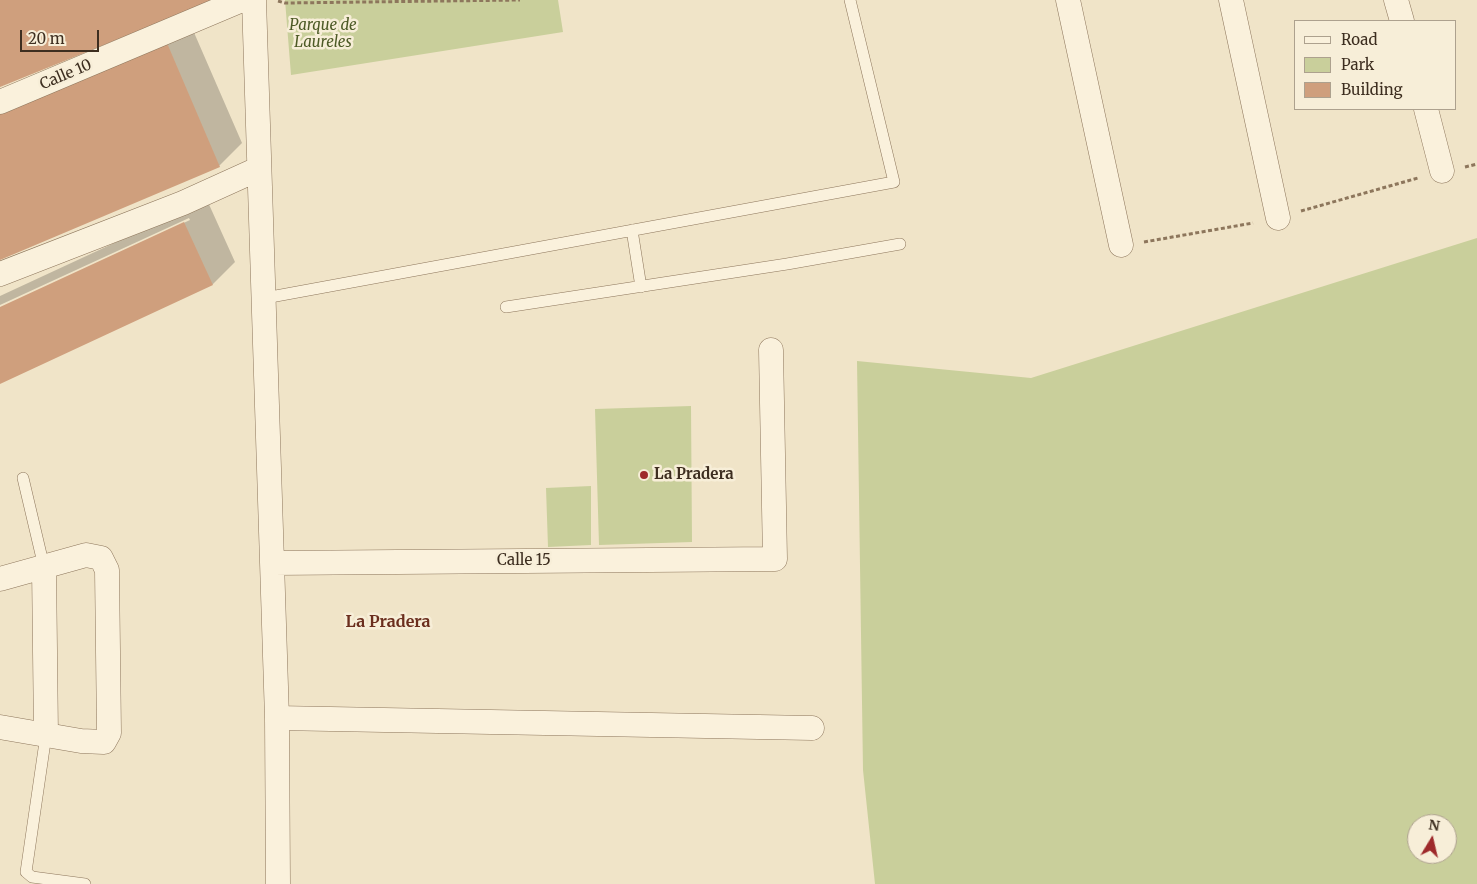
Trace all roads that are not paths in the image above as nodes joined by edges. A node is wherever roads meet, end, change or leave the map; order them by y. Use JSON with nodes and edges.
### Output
{"nodes":[{"id":1,"x":242,"y":0,"type":"edge"},
{"id":2,"x":254,"y":0,"type":"edge"},
{"id":3,"x":850,"y":0,"type":"edge"},
{"id":4,"x":1068,"y":0,"type":"edge"},
{"id":5,"x":1231,"y":0,"type":"edge"},
{"id":6,"x":1396,"y":0,"type":"edge"},
{"id":7,"x":1402,"y":20,"type":"edge"},
{"id":8,"x":0,"y":102,"type":"edge"},
{"id":9,"x":1426,"y":110,"type":"edge"},
{"id":10,"x":258,"y":169,"type":"junction"},
{"id":11,"x":1442,"y":171,"type":"dead end"},
{"id":12,"x":1278,"y":218,"type":"dead end"},
{"id":13,"x":632,"y":230,"type":"junction"},
{"id":14,"x":900,"y":244,"type":"dead end"},
{"id":15,"x":1121,"y":245,"type":"dead end"},
{"id":16,"x":0,"y":274,"type":"edge"},
{"id":17,"x":641,"y":286,"type":"junction"},
{"id":18,"x":265,"y":298,"type":"junction"},
{"id":19,"x":506,"y":307,"type":"dead end"},
{"id":20,"x":771,"y":350,"type":"dead end"},
{"id":21,"x":23,"y":478,"type":"dead end"},
{"id":22,"x":273,"y":563,"type":"junction"},
{"id":23,"x":44,"y":567,"type":"junction"},
{"id":24,"x":0,"y":579,"type":"edge"},
{"id":25,"x":277,"y":718,"type":"junction"},
{"id":26,"x":0,"y":727,"type":"edge"},
{"id":27,"x":812,"y":728,"type":"dead end"},
{"id":28,"x":46,"y":735,"type":"junction"},
{"id":29,"x":85,"y":884,"type":"edge"},
{"id":30,"x":278,"y":884,"type":"edge"}],
"edges":[{"from":1,"to":8,"type":"street","name":"Calle 10"},
{"from":2,"to":10,"type":"street"},
{"from":3,"to":13,"type":"lane"},
{"from":4,"to":15,"type":"street"},
{"from":5,"to":12,"type":"street"},
{"from":6,"to":7,"type":"street"},
{"from":9,"to":11,"type":"street"},
{"from":10,"to":16,"type":"street"},
{"from":10,"to":18,"type":"street"},
{"from":13,"to":17,"type":"lane"},
{"from":13,"to":18,"type":"lane"},
{"from":14,"to":17,"type":"lane"},
{"from":17,"to":19,"type":"lane"},
{"from":18,"to":22,"type":"street"},
{"from":20,"to":22,"type":"street","name":"Calle 15"},
{"from":21,"to":23,"type":"lane"},
{"from":22,"to":25,"type":"street"},
{"from":23,"to":24,"type":"street"},
{"from":23,"to":28,"type":"street"},
{"from":23,"to":28,"type":"street"},
{"from":25,"to":27,"type":"street"},
{"from":25,"to":30,"type":"street"},
{"from":26,"to":28,"type":"street"},
{"from":28,"to":29,"type":"lane"}]}
